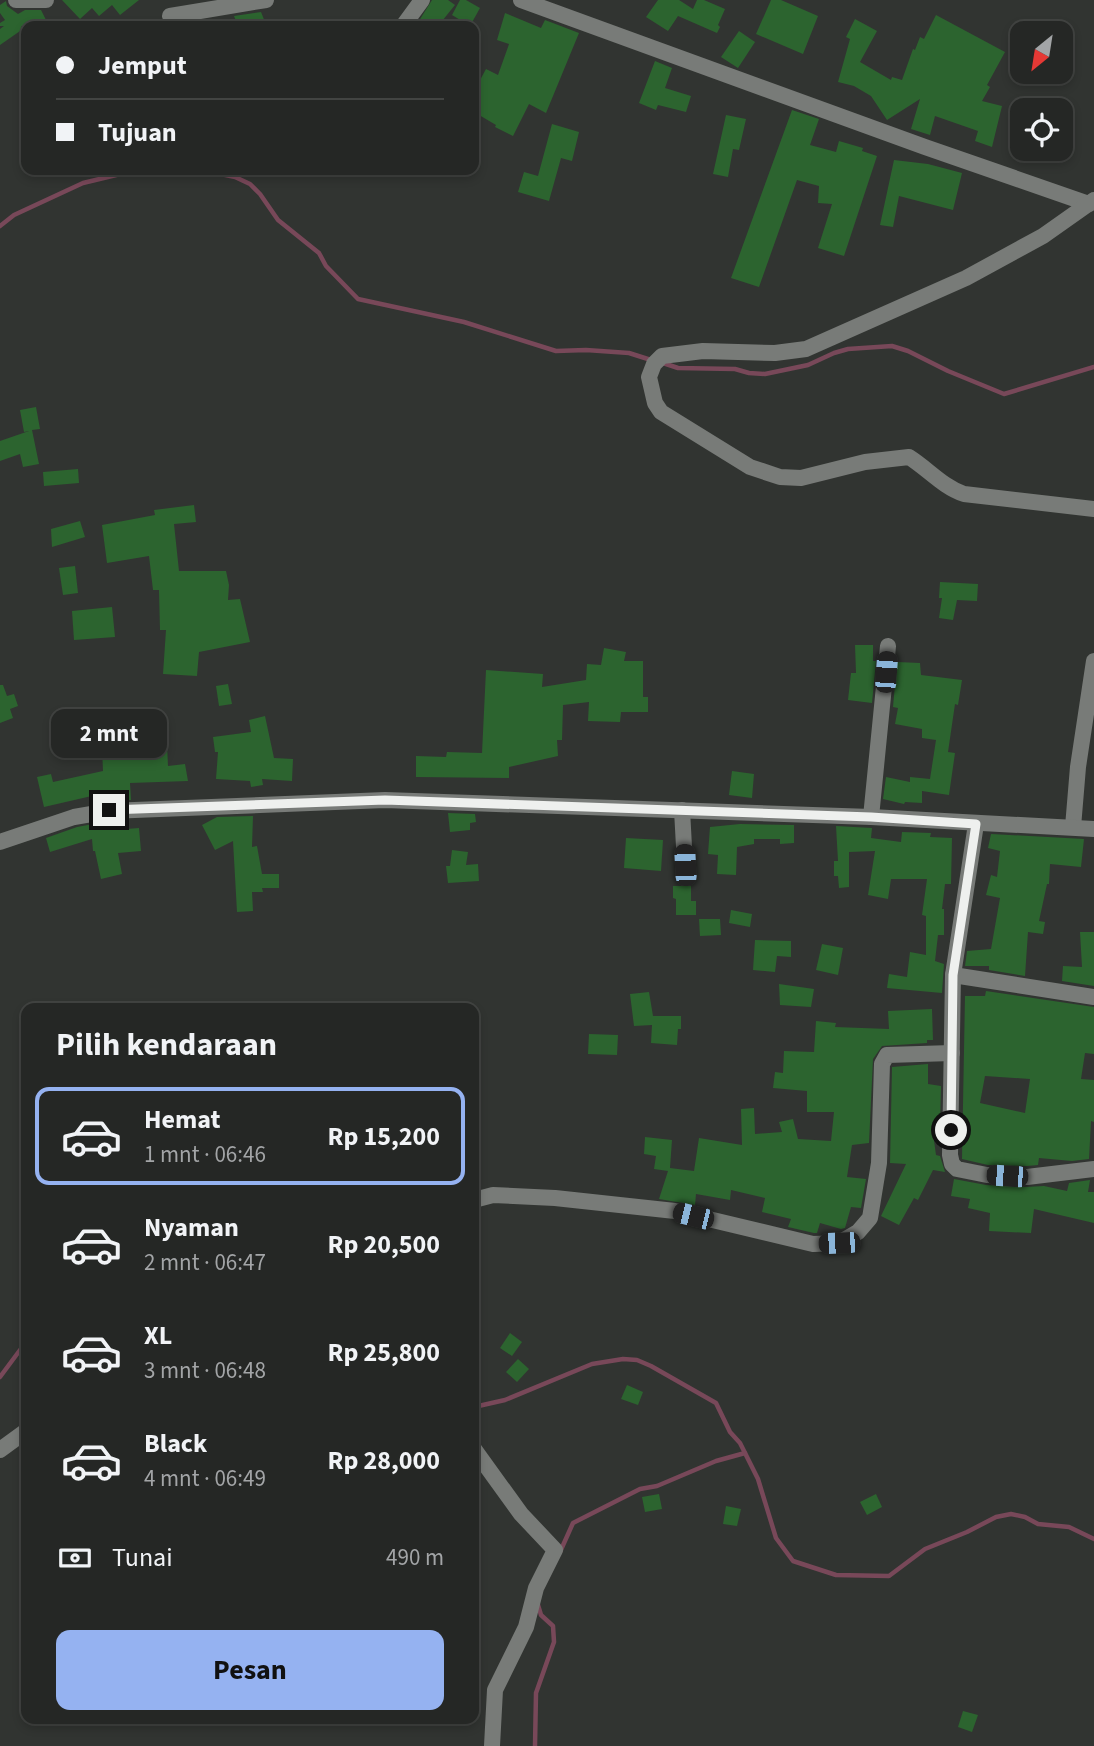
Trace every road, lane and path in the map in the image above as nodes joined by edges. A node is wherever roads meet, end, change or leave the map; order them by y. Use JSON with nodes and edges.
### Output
{"nodes":[{"id":1,"x":16,"y":0,"type":"edge"},
{"id":2,"x":46,"y":0,"type":"edge"},
{"id":3,"x":266,"y":0,"type":"edge"},
{"id":4,"x":422,"y":0,"type":"edge"},
{"id":5,"x":529,"y":1,"type":"edge"},
{"id":6,"x":170,"y":16,"type":"dead end"},
{"id":7,"x":407,"y":21,"type":"edge"},
{"id":8,"x":1091,"y":202,"type":"edge"},
{"id":9,"x":1094,"y":509,"type":"edge"},
{"id":10,"x":888,"y":646,"type":"dead end"},
{"id":11,"x":1094,"y":661,"type":"edge"},
{"id":12,"x":682,"y":810,"type":"junction"},
{"id":13,"x":871,"y":817,"type":"junction"},
{"id":14,"x":976,"y":824,"type":"junction"},
{"id":15,"x":1073,"y":827,"type":"junction"},
{"id":16,"x":1094,"y":829,"type":"edge"},
{"id":17,"x":0,"y":842,"type":"edge"},
{"id":18,"x":685,"y":865,"type":"dead end"},
{"id":19,"x":953,"y":975,"type":"junction"},
{"id":20,"x":1094,"y":997,"type":"edge"},
{"id":21,"x":952,"y":1053,"type":"junction"},
{"id":22,"x":1094,"y":1169,"type":"edge"},
{"id":23,"x":479,"y":1199,"type":"edge"},
{"id":24,"x":21,"y":1435,"type":"edge"},
{"id":25,"x":0,"y":1450,"type":"edge"},
{"id":26,"x":479,"y":1456,"type":"edge"},
{"id":27,"x":492,"y":1746,"type":"edge"}],
"edges":[{"from":1,"to":2,"type":"street"},
{"from":3,"to":6,"type":"street"},
{"from":4,"to":7,"type":"street"},
{"from":5,"to":8,"type":"street"},
{"from":8,"to":9,"type":"street"},
{"from":10,"to":13,"type":"street"},
{"from":11,"to":15,"type":"street"},
{"from":12,"to":13,"type":"street"},
{"from":12,"to":17,"type":"street"},
{"from":12,"to":18,"type":"street"},
{"from":13,"to":14,"type":"street"},
{"from":14,"to":15,"type":"street"},
{"from":14,"to":19,"type":"street"},
{"from":15,"to":16,"type":"street"},
{"from":19,"to":20,"type":"street"},
{"from":19,"to":21,"type":"street"},
{"from":21,"to":22,"type":"street"},
{"from":21,"to":23,"type":"street"},
{"from":24,"to":25,"type":"street"},
{"from":26,"to":27,"type":"street"}]}
